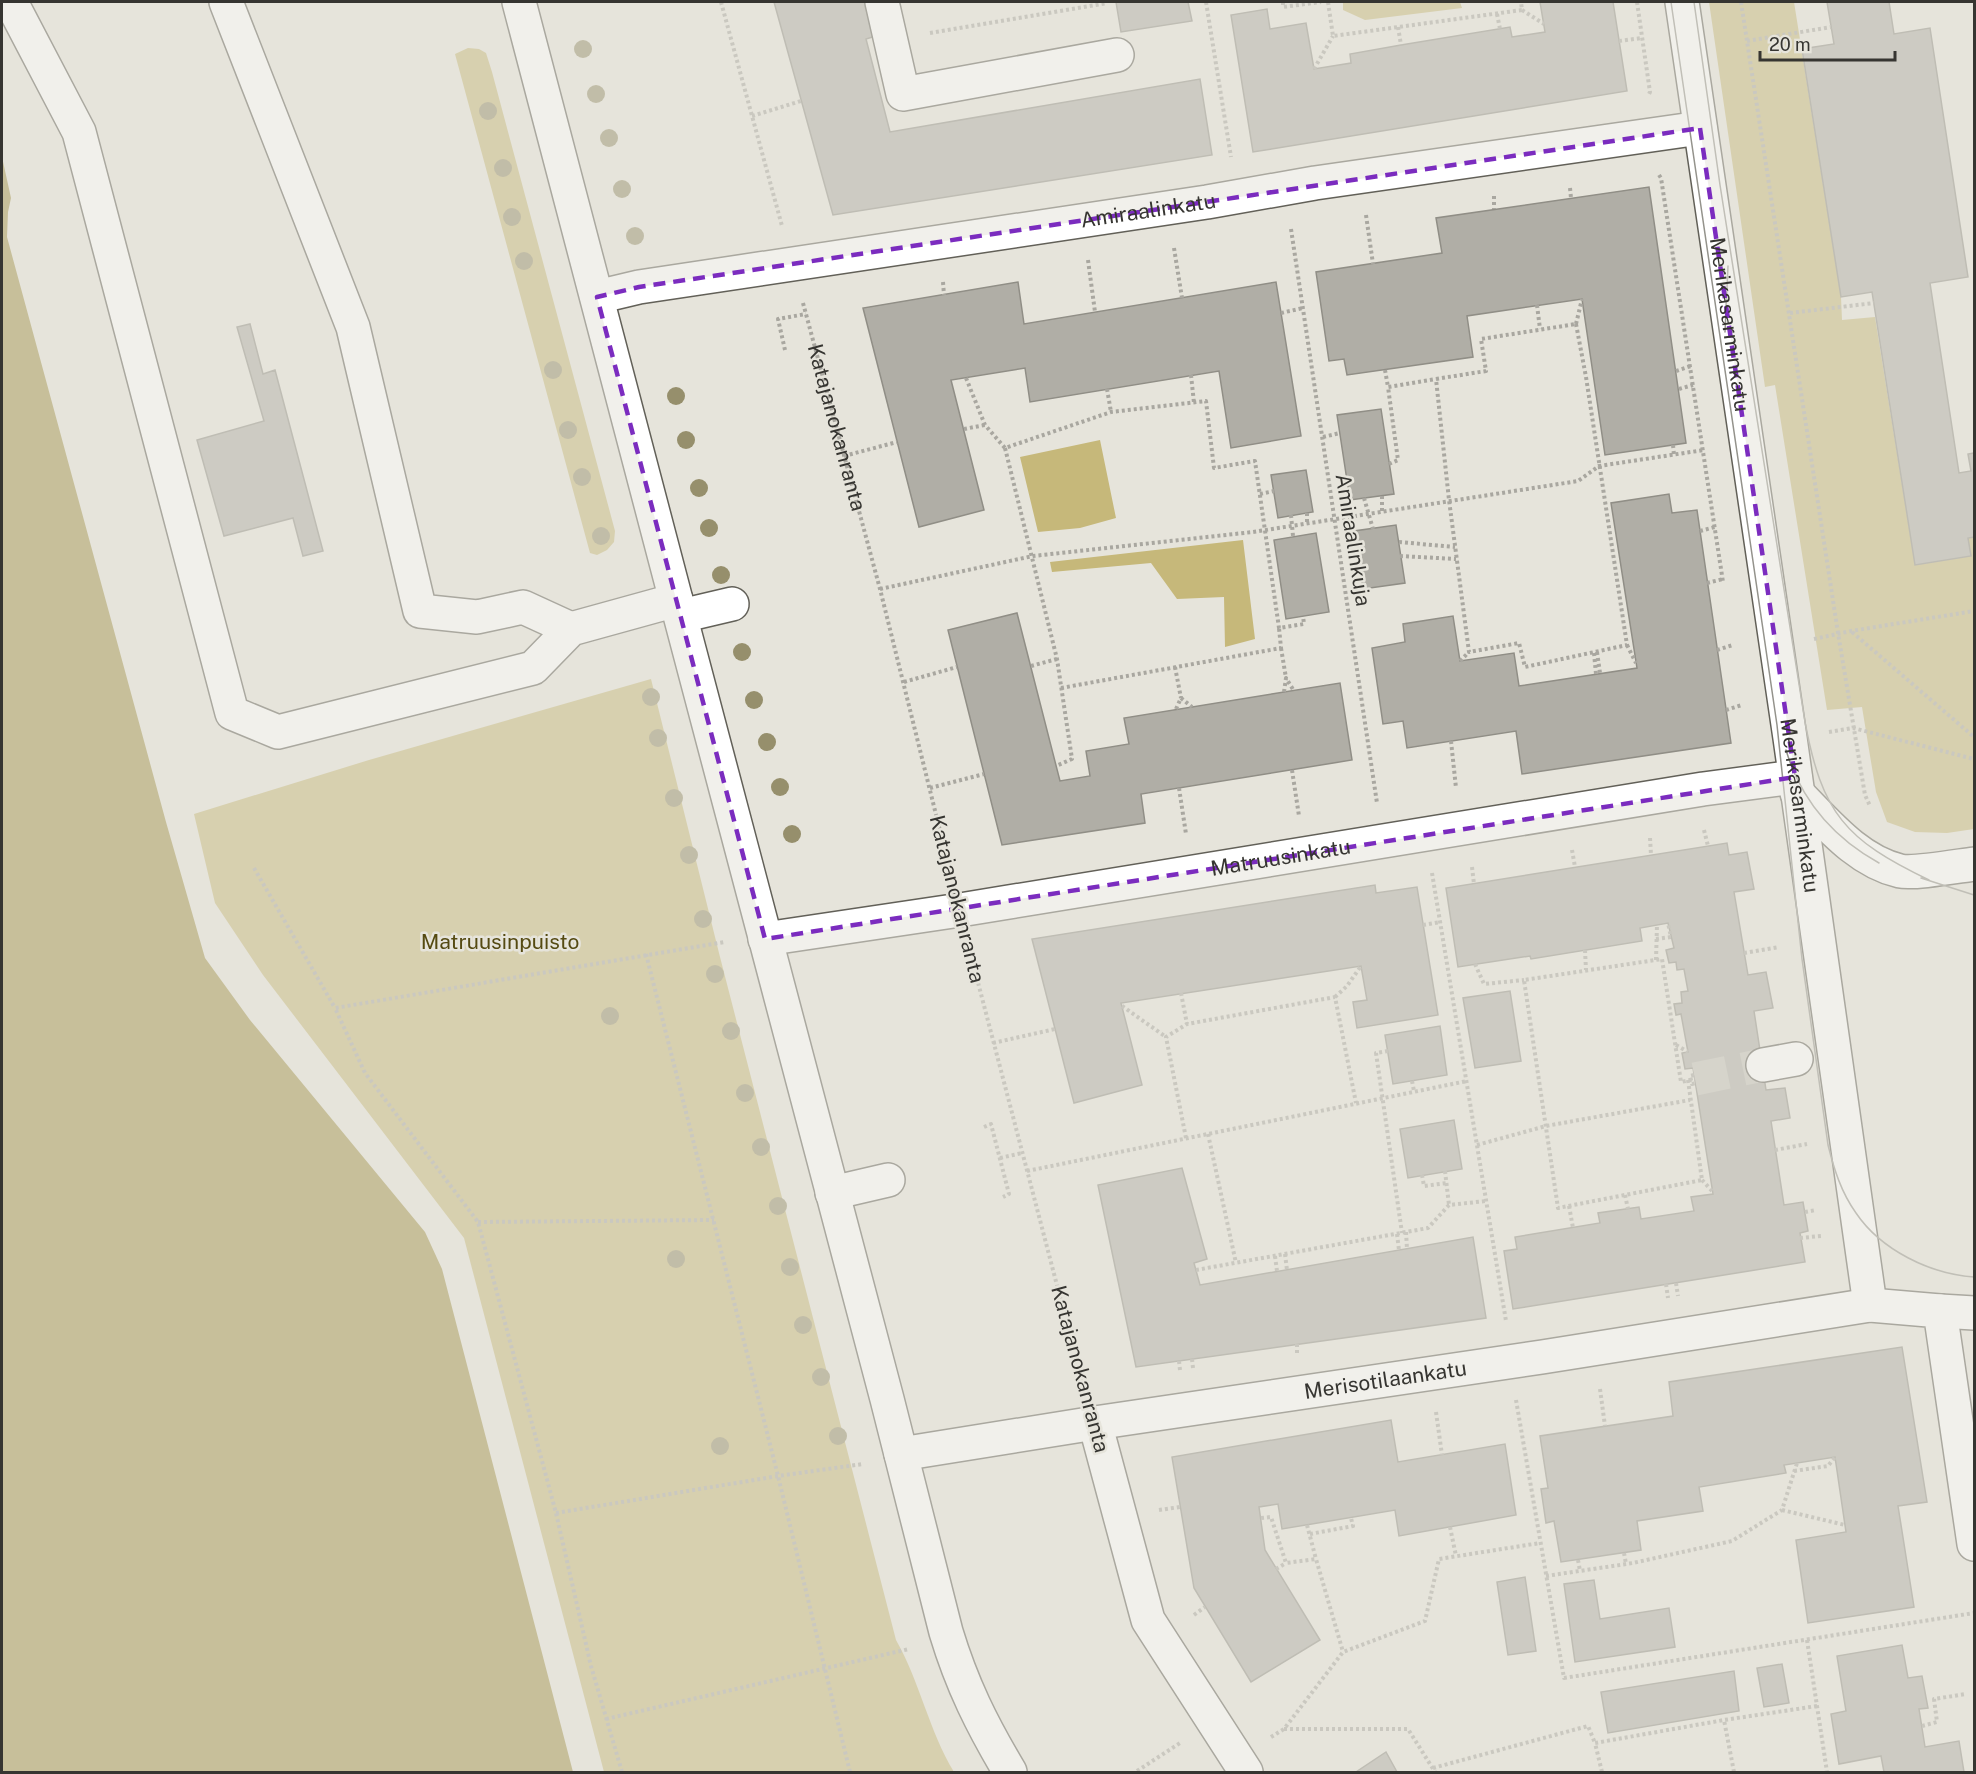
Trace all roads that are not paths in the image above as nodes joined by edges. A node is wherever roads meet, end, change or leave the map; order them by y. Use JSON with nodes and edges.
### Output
{"nodes":[{"id":1,"x":11,"y":2,"type":"edge"},
{"id":2,"x":226,"y":2,"type":"edge"},
{"id":3,"x":519,"y":2,"type":"edge"},
{"id":4,"x":882,"y":2,"type":"edge"},
{"id":5,"x":1682,"y":2,"type":"edge"},
{"id":6,"x":1117,"y":55,"type":"dead end"},
{"id":7,"x":1700,"y":128,"type":"junction"},
{"id":8,"x":597,"y":297,"type":"junction"},
{"id":9,"x":732,"y":604,"type":"dead end"},
{"id":10,"x":679,"y":608,"type":"junction"},
{"id":11,"x":571,"y":629,"type":"junction"},
{"id":12,"x":1796,"y":785,"type":"junction"},
{"id":13,"x":1974,"y":864,"type":"edge"},
{"id":14,"x":765,"y":939,"type":"junction"},
{"id":15,"x":1796,"y":1059,"type":"dead end"},
{"id":16,"x":1763,"y":1065,"type":"tunnel mouth"},
{"id":17,"x":888,"y":1180,"type":"dead end"},
{"id":18,"x":832,"y":1193,"type":"junction"},
{"id":19,"x":1870,"y":1305,"type":"junction"},
{"id":20,"x":1940,"y":1311,"type":"junction"},
{"id":21,"x":1974,"y":1313,"type":"edge"},
{"id":22,"x":1095,"y":1423,"type":"junction"},
{"id":23,"x":901,"y":1454,"type":"junction"},
{"id":24,"x":1974,"y":1544,"type":"edge"},
{"id":25,"x":1241,"y":1765,"type":"edge"},
{"id":26,"x":1010,"y":1773,"type":"edge"}],
"edges":[{"from":1,"to":11,"type":"street"},
{"from":2,"to":11,"type":"street"},
{"from":3,"to":8,"type":"street"},
{"from":4,"to":6,"type":"street"},
{"from":5,"to":7,"type":"street","name":"Merikasarminkatu"},
{"from":7,"to":8,"type":"street","name":"Amiraalinkatu"},
{"from":7,"to":12,"type":"street","name":"Merikasarminkatu"},
{"from":8,"to":10,"type":"street"},
{"from":9,"to":10,"type":"street"},
{"from":10,"to":11,"type":"street"},
{"from":10,"to":14,"type":"street"},
{"from":12,"to":13,"type":"street"},
{"from":12,"to":14,"type":"street","name":"Matruusinkatu"},
{"from":12,"to":19,"type":"street","name":"Merikasarminkatu"},
{"from":14,"to":18,"type":"street"},
{"from":15,"to":16,"type":"street"},
{"from":17,"to":18,"type":"street"},
{"from":18,"to":23,"type":"street"},
{"from":19,"to":20,"type":"street"},
{"from":19,"to":22,"type":"street","name":"Merisotilaankatu"},
{"from":20,"to":21,"type":"street"},
{"from":20,"to":24,"type":"street"},
{"from":22,"to":23,"type":"street","name":"Merisotilaankatu"},
{"from":22,"to":25,"type":"street","name":"Katajanokanranta"},
{"from":23,"to":26,"type":"street"}]}
